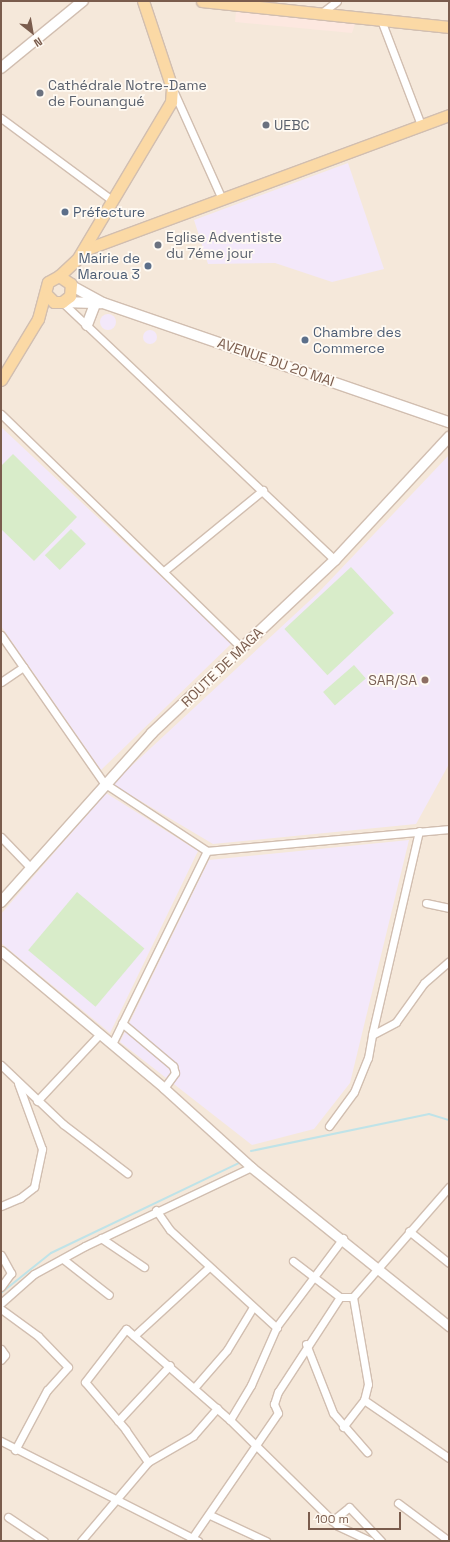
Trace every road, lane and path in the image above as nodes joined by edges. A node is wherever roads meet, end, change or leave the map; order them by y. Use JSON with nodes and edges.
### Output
{"nodes":[{"id":1,"x":83,"y":1,"type":"edge"},
{"id":2,"x":144,"y":1,"type":"edge"},
{"id":3,"x":202,"y":1,"type":"edge"},
{"id":4,"x":337,"y":1,"type":"edge"},
{"id":5,"x":262,"y":5,"type":"edge"},
{"id":6,"x":320,"y":14,"type":"junction"},
{"id":7,"x":381,"y":20,"type":"junction"},
{"id":8,"x":449,"y":27,"type":"edge"},
{"id":9,"x":1,"y":68,"type":"edge"},
{"id":10,"x":172,"y":88,"type":"junction"},
{"id":11,"x":449,"y":114,"type":"edge"},
{"id":12,"x":1,"y":118,"type":"edge"},
{"id":13,"x":422,"y":125,"type":"junction"},
{"id":14,"x":222,"y":199,"type":"junction"},
{"id":15,"x":112,"y":200,"type":"junction"},
{"id":16,"x":81,"y":254,"type":"junction"},
{"id":17,"x":59,"y":276,"type":"junction"},
{"id":18,"x":72,"y":285,"type":"junction"},
{"id":19,"x":47,"y":294,"type":"junction"},
{"id":20,"x":61,"y":302,"type":"junction"},
{"id":21,"x":99,"y":302,"type":"junction"},
{"id":22,"x":38,"y":319,"type":"junction"},
{"id":23,"x":87,"y":325,"type":"junction"},
{"id":24,"x":1,"y":380,"type":"edge"},
{"id":25,"x":1,"y":414,"type":"edge"},
{"id":26,"x":449,"y":422,"type":"edge"},
{"id":27,"x":449,"y":438,"type":"edge"},
{"id":28,"x":263,"y":490,"type":"junction"},
{"id":29,"x":335,"y":560,"type":"junction"},
{"id":30,"x":164,"y":571,"type":"junction"},
{"id":31,"x":1,"y":635,"type":"edge"},
{"id":32,"x":241,"y":647,"type":"junction"},
{"id":33,"x":23,"y":666,"type":"junction"},
{"id":34,"x":1,"y":682,"type":"edge"},
{"id":35,"x":104,"y":783,"type":"junction"},
{"id":36,"x":449,"y":829,"type":"edge"},
{"id":37,"x":419,"y":831,"type":"junction"},
{"id":38,"x":1,"y":837,"type":"edge"},
{"id":39,"x":206,"y":851,"type":"junction"},
{"id":40,"x":30,"y":867,"type":"junction"},
{"id":41,"x":1,"y":902,"type":"edge"},
{"id":42,"x":426,"y":903,"type":"dead end"},
{"id":43,"x":449,"y":908,"type":"edge"},
{"id":44,"x":1,"y":951,"type":"edge"},
{"id":45,"x":449,"y":961,"type":"edge"},
{"id":46,"x":122,"y":1023,"type":"junction"},
{"id":47,"x":100,"y":1034,"type":"junction"},
{"id":48,"x":372,"y":1035,"type":"junction"},
{"id":49,"x":112,"y":1044,"type":"junction"},
{"id":50,"x":1,"y":1065,"type":"edge"},
{"id":51,"x":18,"y":1083,"type":"junction"},
{"id":52,"x":164,"y":1088,"type":"junction"},
{"id":53,"x":37,"y":1101,"type":"junction"},
{"id":54,"x":329,"y":1126,"type":"dead end"},
{"id":55,"x":251,"y":1167,"type":"junction"},
{"id":56,"x":127,"y":1173,"type":"dead end"},
{"id":57,"x":449,"y":1187,"type":"edge"},
{"id":58,"x":1,"y":1206,"type":"edge"},
{"id":59,"x":156,"y":1210,"type":"junction"},
{"id":60,"x":409,"y":1231,"type":"junction"},
{"id":61,"x":101,"y":1238,"type":"junction"},
{"id":62,"x":343,"y":1238,"type":"junction"},
{"id":63,"x":1,"y":1255,"type":"edge"},
{"id":64,"x":63,"y":1259,"type":"junction"},
{"id":65,"x":293,"y":1261,"type":"dead end"},
{"id":66,"x":449,"y":1263,"type":"edge"},
{"id":67,"x":144,"y":1267,"type":"dead end"},
{"id":68,"x":376,"y":1267,"type":"junction"},
{"id":69,"x":209,"y":1268,"type":"junction"},
{"id":70,"x":314,"y":1279,"type":"junction"},
{"id":71,"x":1,"y":1287,"type":"edge"},
{"id":72,"x":109,"y":1295,"type":"dead end"},
{"id":73,"x":340,"y":1297,"type":"junction"},
{"id":74,"x":353,"y":1297,"type":"junction"},
{"id":75,"x":1,"y":1303,"type":"edge"},
{"id":76,"x":253,"y":1307,"type":"junction"},
{"id":77,"x":1,"y":1309,"type":"edge"},
{"id":78,"x":449,"y":1326,"type":"edge"},
{"id":79,"x":277,"y":1328,"type":"junction"},
{"id":80,"x":134,"y":1336,"type":"junction"},
{"id":81,"x":306,"y":1344,"type":"junction"},
{"id":82,"x":1,"y":1349,"type":"edge"},
{"id":83,"x":1,"y":1360,"type":"edge"},
{"id":84,"x":170,"y":1366,"type":"junction"},
{"id":85,"x":194,"y":1388,"type":"junction"},
{"id":86,"x":364,"y":1400,"type":"junction"},
{"id":87,"x":217,"y":1408,"type":"junction"},
{"id":88,"x":230,"y":1420,"type":"junction"},
{"id":89,"x":118,"y":1421,"type":"junction"},
{"id":90,"x":343,"y":1427,"type":"junction"},
{"id":91,"x":1,"y":1442,"type":"edge"},
{"id":92,"x":255,"y":1445,"type":"junction"},
{"id":93,"x":15,"y":1450,"type":"junction"},
{"id":94,"x":367,"y":1452,"type":"dead end"},
{"id":95,"x":449,"y":1458,"type":"edge"},
{"id":96,"x":148,"y":1462,"type":"junction"},
{"id":97,"x":116,"y":1498,"type":"junction"},
{"id":98,"x":398,"y":1503,"type":"dead end"},
{"id":99,"x":210,"y":1515,"type":"junction"},
{"id":100,"x":8,"y":1516,"type":"dead end"},
{"id":101,"x":332,"y":1521,"type":"junction"},
{"id":102,"x":193,"y":1540,"type":"edge"},
{"id":103,"x":44,"y":1541,"type":"edge"},
{"id":104,"x":81,"y":1541,"type":"edge"},
{"id":105,"x":266,"y":1541,"type":"edge"},
{"id":106,"x":370,"y":1541,"type":"edge"},
{"id":107,"x":380,"y":1541,"type":"edge"},
{"id":108,"x":449,"y":1541,"type":"edge"}],
"edges":[{"from":1,"to":9,"type":"main road"},
{"from":2,"to":10,"type":"main road"},
{"from":3,"to":5,"type":"main road"},
{"from":4,"to":6,"type":"street"},
{"from":5,"to":6,"type":"main road"},
{"from":6,"to":7,"type":"main road"},
{"from":7,"to":8,"type":"main road"},
{"from":7,"to":13,"type":"street"},
{"from":10,"to":14,"type":"street"},
{"from":10,"to":15,"type":"main road"},
{"from":11,"to":13,"type":"main road"},
{"from":12,"to":15,"type":"street"},
{"from":13,"to":14,"type":"main road"},
{"from":14,"to":16,"type":"main road"},
{"from":15,"to":16,"type":"main road"},
{"from":16,"to":17,"type":"main road"},
{"from":16,"to":18,"type":"main road"},
{"from":17,"to":18,"type":"main road"},
{"from":17,"to":19,"type":"main road"},
{"from":18,"to":20,"type":"main road"},
{"from":18,"to":21,"type":"main road"},
{"from":19,"to":20,"type":"main road"},
{"from":19,"to":22,"type":"main road"},
{"from":20,"to":21,"type":"main road"},
{"from":20,"to":22,"type":"main road"},
{"from":20,"to":23,"type":"street"},
{"from":21,"to":23,"type":"main road"},
{"from":21,"to":26,"type":"main road","name":"AVENUE DU 20 MAI"},
{"from":22,"to":24,"type":"main road"},
{"from":23,"to":28,"type":"street"},
{"from":25,"to":30,"type":"street"},
{"from":27,"to":29,"type":"main road","name":"ROUTE DE MAGA"},
{"from":28,"to":29,"type":"street"},
{"from":28,"to":30,"type":"street"},
{"from":29,"to":32,"type":"main road","name":"ROUTE DE MAGA"},
{"from":30,"to":32,"type":"street"},
{"from":31,"to":33,"type":"street"},
{"from":32,"to":35,"type":"main road","name":"ROUTE DE MAGA"},
{"from":33,"to":34,"type":"street"},
{"from":33,"to":35,"type":"street"},
{"from":35,"to":39,"type":"street"},
{"from":35,"to":40,"type":"main road","name":"ROUTE DE MAGA"},
{"from":36,"to":37,"type":"street"},
{"from":37,"to":39,"type":"street"},
{"from":37,"to":48,"type":"street"},
{"from":38,"to":40,"type":"street"},
{"from":39,"to":46,"type":"street"},
{"from":40,"to":41,"type":"main road","name":"ROUTE DE MAGA"},
{"from":42,"to":43,"type":"street"},
{"from":44,"to":47,"type":"street"},
{"from":45,"to":48,"type":"street"},
{"from":46,"to":49,"type":"street"},
{"from":46,"to":52,"type":"street"},
{"from":47,"to":49,"type":"street"},
{"from":47,"to":53,"type":"street"},
{"from":48,"to":54,"type":"street"},
{"from":49,"to":52,"type":"street"},
{"from":50,"to":51,"type":"street"},
{"from":51,"to":53,"type":"street"},
{"from":51,"to":58,"type":"street"},
{"from":52,"to":55,"type":"street"},
{"from":53,"to":56,"type":"street"},
{"from":55,"to":59,"type":"street"},
{"from":55,"to":62,"type":"street"},
{"from":57,"to":60,"type":"street"},
{"from":59,"to":61,"type":"street"},
{"from":59,"to":69,"type":"street"},
{"from":60,"to":66,"type":"street"},
{"from":60,"to":68,"type":"street"},
{"from":61,"to":64,"type":"street"},
{"from":61,"to":67,"type":"street"},
{"from":62,"to":68,"type":"street"},
{"from":62,"to":70,"type":"street"},
{"from":63,"to":71,"type":"street"},
{"from":64,"to":72,"type":"street"},
{"from":64,"to":75,"type":"street"},
{"from":65,"to":70,"type":"street"},
{"from":68,"to":74,"type":"street"},
{"from":68,"to":78,"type":"street"},
{"from":69,"to":76,"type":"street"},
{"from":69,"to":80,"type":"street"},
{"from":70,"to":73,"type":"street"},
{"from":70,"to":79,"type":"street"},
{"from":73,"to":74,"type":"street"},
{"from":73,"to":81,"type":"street"},
{"from":74,"to":86,"type":"street"},
{"from":76,"to":79,"type":"street"},
{"from":76,"to":85,"type":"street"},
{"from":77,"to":93,"type":"street"},
{"from":79,"to":88,"type":"street"},
{"from":80,"to":84,"type":"street"},
{"from":80,"to":89,"type":"street"},
{"from":81,"to":90,"type":"street"},
{"from":81,"to":92,"type":"street"},
{"from":82,"to":83,"type":"street"},
{"from":84,"to":85,"type":"street"},
{"from":84,"to":89,"type":"street"},
{"from":85,"to":87,"type":"street"},
{"from":86,"to":90,"type":"street"},
{"from":86,"to":95,"type":"street"},
{"from":87,"to":88,"type":"street"},
{"from":87,"to":96,"type":"street"},
{"from":88,"to":92,"type":"street"},
{"from":89,"to":96,"type":"street"},
{"from":90,"to":94,"type":"street"},
{"from":91,"to":93,"type":"street"},
{"from":92,"to":99,"type":"street"},
{"from":92,"to":101,"type":"street"},
{"from":93,"to":97,"type":"street"},
{"from":96,"to":97,"type":"street"},
{"from":97,"to":102,"type":"street"},
{"from":97,"to":104,"type":"street"},
{"from":98,"to":108,"type":"street"},
{"from":99,"to":102,"type":"street"},
{"from":99,"to":105,"type":"street"},
{"from":100,"to":103,"type":"street"},
{"from":101,"to":106,"type":"street"},
{"from":101,"to":107,"type":"street"}]}
